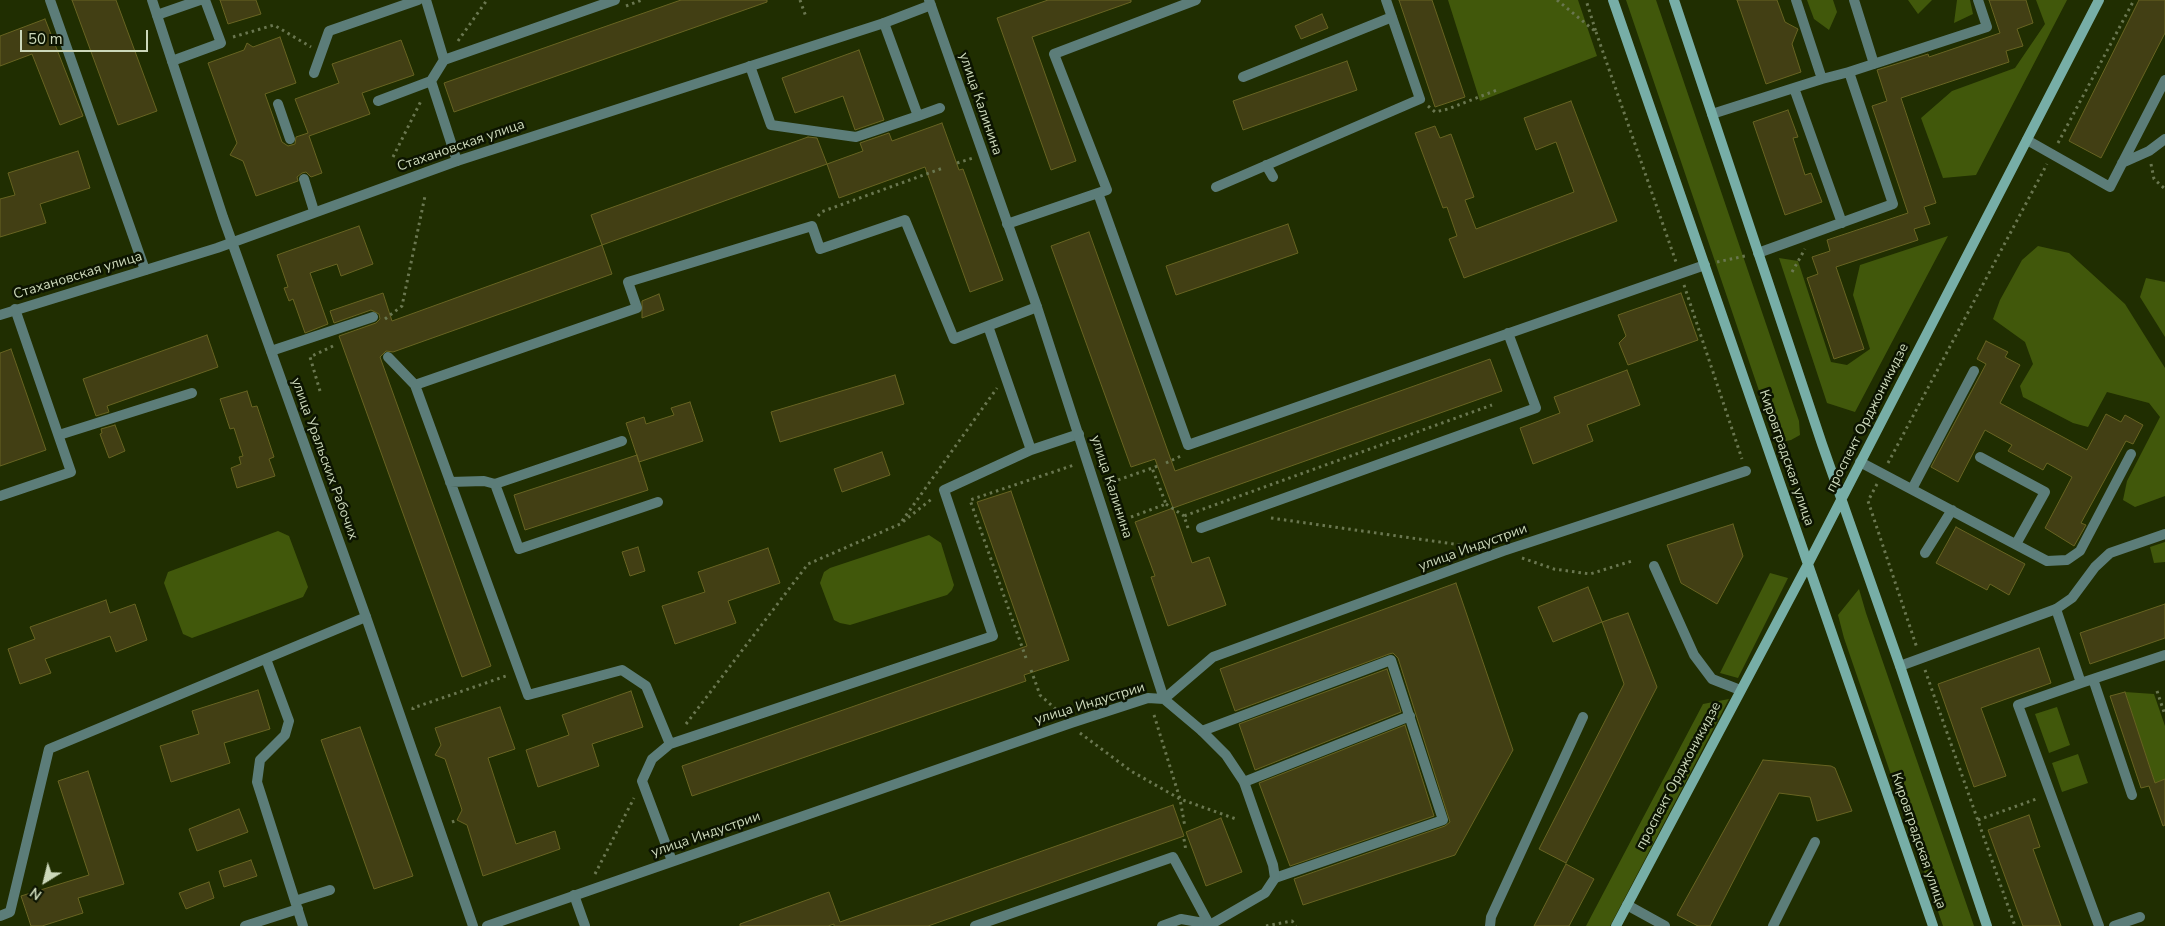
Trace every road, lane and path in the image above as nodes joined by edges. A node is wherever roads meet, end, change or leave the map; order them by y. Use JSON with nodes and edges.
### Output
{"nodes":[{"id":1,"x":50,"y":0,"type":"edge"},
{"id":2,"x":152,"y":0,"type":"edge"},
{"id":3,"x":200,"y":0,"type":"edge"},
{"id":4,"x":205,"y":0,"type":"edge"},
{"id":5,"x":418,"y":0,"type":"edge"},
{"id":6,"x":426,"y":0,"type":"edge"},
{"id":7,"x":487,"y":0,"type":"edge"},
{"id":8,"x":615,"y":0,"type":"edge"},
{"id":9,"x":800,"y":0,"type":"edge"},
{"id":10,"x":1196,"y":0,"type":"edge"},
{"id":11,"x":1386,"y":0,"type":"edge"},
{"id":12,"x":1557,"y":0,"type":"edge"},
{"id":13,"x":1586,"y":0,"type":"edge"},
{"id":14,"x":1613,"y":0,"type":"edge"},
{"id":15,"x":1674,"y":0,"type":"edge"},
{"id":16,"x":1796,"y":0,"type":"edge"},
{"id":17,"x":1854,"y":0,"type":"edge"},
{"id":18,"x":1978,"y":0,"type":"edge"},
{"id":19,"x":2099,"y":0,"type":"edge"},
{"id":20,"x":2134,"y":0,"type":"edge"},
{"id":21,"x":930,"y":2,"type":"edge"},
{"id":22,"x":401,"y":3,"type":"edge"},
{"id":23,"x":157,"y":15,"type":"junction"},
{"id":24,"x":806,"y":17,"type":"dead end"},
{"id":25,"x":1392,"y":17,"type":"junction"},
{"id":26,"x":884,"y":22,"type":"junction"},
{"id":27,"x":1596,"y":32,"type":"junction"},
{"id":28,"x":172,"y":60,"type":"junction"},
{"id":29,"x":444,"y":60,"type":"junction"},
{"id":30,"x":1874,"y":64,"type":"junction"},
{"id":31,"x":750,"y":66,"type":"junction"},
{"id":32,"x":1849,"y":72,"type":"junction"},
{"id":33,"x":314,"y":73,"type":"dead end"},
{"id":34,"x":1243,"y":77,"type":"dead end"},
{"id":35,"x":1822,"y":79,"type":"junction"},
{"id":36,"x":2165,"y":80,"type":"edge"},
{"id":37,"x":431,"y":81,"type":"junction"},
{"id":38,"x":1794,"y":88,"type":"junction"},
{"id":39,"x":1497,"y":90,"type":"dead end"},
{"id":40,"x":1420,"y":99,"type":"junction"},
{"id":41,"x":378,"y":101,"type":"dead end"},
{"id":42,"x":278,"y":104,"type":"dead end"},
{"id":43,"x":940,"y":108,"type":"dead end"},
{"id":44,"x":1712,"y":114,"type":"junction"},
{"id":45,"x":918,"y":116,"type":"junction"},
{"id":46,"x":290,"y":139,"type":"dead end"},
{"id":47,"x":2165,"y":139,"type":"edge"},
{"id":48,"x":2027,"y":140,"type":"junction"},
{"id":49,"x":2149,"y":151,"type":"junction"},
{"id":50,"x":2052,"y":155,"type":"junction"},
{"id":51,"x":393,"y":157,"type":"dead end"},
{"id":52,"x":968,"y":159,"type":"dead end"},
{"id":53,"x":457,"y":161,"type":"junction"},
{"id":54,"x":957,"y":163,"type":"dead end"},
{"id":55,"x":2122,"y":163,"type":"junction"},
{"id":56,"x":1266,"y":164,"type":"junction"},
{"id":57,"x":943,"y":168,"type":"dead end"},
{"id":58,"x":1273,"y":177,"type":"dead end"},
{"id":59,"x":304,"y":179,"type":"dead end"},
{"id":60,"x":1216,"y":187,"type":"dead end"},
{"id":61,"x":2165,"y":189,"type":"edge"},
{"id":62,"x":1098,"y":193,"type":"junction"},
{"id":63,"x":314,"y":211,"type":"junction"},
{"id":64,"x":821,"y":212,"type":"dead end"},
{"id":65,"x":1842,"y":223,"type":"junction"},
{"id":66,"x":1008,"y":224,"type":"junction"},
{"id":67,"x":232,"y":242,"type":"junction"},
{"id":68,"x":1758,"y":253,"type":"junction"},
{"id":69,"x":1705,"y":265,"type":"junction"},
{"id":70,"x":145,"y":270,"type":"junction"},
{"id":71,"x":1680,"y":273,"type":"junction"},
{"id":72,"x":1037,"y":307,"type":"junction"},
{"id":73,"x":15,"y":309,"type":"junction"},
{"id":74,"x":0,"y":315,"type":"edge"},
{"id":75,"x":373,"y":317,"type":"dead end"},
{"id":76,"x":988,"y":326,"type":"junction"},
{"id":77,"x":1508,"y":333,"type":"junction"},
{"id":78,"x":270,"y":351,"type":"junction"},
{"id":79,"x":388,"y":356,"type":"dead end"},
{"id":80,"x":1974,"y":371,"type":"dead end"},
{"id":81,"x":1006,"y":375,"type":"junction"},
{"id":82,"x":414,"y":385,"type":"junction"},
{"id":83,"x":192,"y":393,"type":"dead end"},
{"id":84,"x":1492,"y":405,"type":"dead end"},
{"id":85,"x":1079,"y":434,"type":"junction"},
{"id":86,"x":58,"y":435,"type":"junction"},
{"id":87,"x":622,"y":441,"type":"dead end"},
{"id":88,"x":1031,"y":450,"type":"junction"},
{"id":89,"x":2131,"y":454,"type":"dead end"},
{"id":90,"x":1980,"y":457,"type":"dead end"},
{"id":91,"x":1860,"y":462,"type":"junction"},
{"id":92,"x":1074,"y":465,"type":"dead end"},
{"id":93,"x":1158,"y":466,"type":"dead end"},
{"id":94,"x":1152,"y":468,"type":"junction"},
{"id":95,"x":1746,"y":471,"type":"joint"},
{"id":96,"x":1882,"y":473,"type":"junction"},
{"id":97,"x":1118,"y":480,"type":"dead end"},
{"id":98,"x":450,"y":482,"type":"junction"},
{"id":99,"x":495,"y":484,"type":"junction"},
{"id":100,"x":1912,"y":489,"type":"junction"},
{"id":101,"x":944,"y":490,"type":"junction"},
{"id":102,"x":1256,"y":490,"type":"junction"},
{"id":103,"x":0,"y":496,"type":"edge"},
{"id":104,"x":1841,"y":498,"type":"junction"},
{"id":105,"x":658,"y":502,"type":"dead end"},
{"id":106,"x":1166,"y":504,"type":"junction"},
{"id":107,"x":1263,"y":506,"type":"junction"},
{"id":108,"x":1952,"y":510,"type":"junction"},
{"id":109,"x":1184,"y":516,"type":"junction"},
{"id":110,"x":1131,"y":517,"type":"dead end"},
{"id":111,"x":900,"y":524,"type":"junction"},
{"id":112,"x":1201,"y":528,"type":"dead end"},
{"id":113,"x":1189,"y":532,"type":"dead end"},
{"id":114,"x":2165,"y":534,"type":"edge"},
{"id":115,"x":2016,"y":544,"type":"junction"},
{"id":116,"x":1503,"y":551,"type":"junction"},
{"id":117,"x":1925,"y":553,"type":"dead end"},
{"id":118,"x":1632,"y":561,"type":"dead end"},
{"id":119,"x":1808,"y":564,"type":"junction"},
{"id":120,"x":1654,"y":566,"type":"dead end"},
{"id":121,"x":2056,"y":609,"type":"junction"},
{"id":122,"x":366,"y":617,"type":"junction"},
{"id":123,"x":2165,"y":655,"type":"edge"},
{"id":124,"x":1026,"y":658,"type":"dead end"},
{"id":125,"x":1921,"y":658,"type":"junction"},
{"id":126,"x":266,"y":659,"type":"junction"},
{"id":127,"x":1900,"y":666,"type":"junction"},
{"id":128,"x":1031,"y":670,"type":"dead end"},
{"id":129,"x":512,"y":674,"type":"dead end"},
{"id":130,"x":2093,"y":679,"type":"junction"},
{"id":131,"x":2081,"y":683,"type":"junction"},
{"id":132,"x":1740,"y":690,"type":"junction"},
{"id":133,"x":2157,"y":691,"type":"dead end"},
{"id":134,"x":1164,"y":699,"type":"junction"},
{"id":135,"x":413,"y":708,"type":"dead end"},
{"id":136,"x":1154,"y":714,"type":"dead end"},
{"id":137,"x":2165,"y":715,"type":"edge"},
{"id":138,"x":1410,"y":716,"type":"junction"},
{"id":139,"x":1583,"y":717,"type":"dead end"},
{"id":140,"x":1072,"y":723,"type":"junction"},
{"id":141,"x":1202,"y":730,"type":"junction"},
{"id":142,"x":670,"y":744,"type":"junction"},
{"id":143,"x":642,"y":781,"type":"junction"},
{"id":144,"x":1244,"y":782,"type":"junction"},
{"id":145,"x":2051,"y":794,"type":"junction"},
{"id":146,"x":2132,"y":795,"type":"dead end"},
{"id":147,"x":1180,"y":799,"type":"junction"},
{"id":148,"x":1236,"y":819,"type":"dead end"},
{"id":149,"x":457,"y":820,"type":"dead end"},
{"id":150,"x":1978,"y":820,"type":"junction"},
{"id":151,"x":452,"y":822,"type":"dead end"},
{"id":152,"x":1185,"y":826,"type":"dead end"},
{"id":153,"x":1815,"y":842,"type":"dead end"},
{"id":154,"x":672,"y":861,"type":"junction"},
{"id":155,"x":1275,"y":878,"type":"junction"},
{"id":156,"x":330,"y":890,"type":"dead end"},
{"id":157,"x":586,"y":891,"type":"junction"},
{"id":158,"x":574,"y":895,"type":"junction"},
{"id":159,"x":296,"y":905,"type":"junction"},
{"id":160,"x":1627,"y":905,"type":"junction"},
{"id":161,"x":0,"y":916,"type":"edge"},
{"id":162,"x":2140,"y":917,"type":"dead end"},
{"id":163,"x":1208,"y":925,"type":"edge"},
{"id":164,"x":245,"y":926,"type":"edge"},
{"id":165,"x":303,"y":926,"type":"edge"},
{"id":166,"x":473,"y":926,"type":"edge"},
{"id":167,"x":486,"y":926,"type":"edge"},
{"id":168,"x":585,"y":926,"type":"edge"},
{"id":169,"x":975,"y":926,"type":"edge"},
{"id":170,"x":1162,"y":926,"type":"edge"},
{"id":171,"x":1266,"y":926,"type":"edge"},
{"id":172,"x":1296,"y":926,"type":"edge"},
{"id":173,"x":1490,"y":926,"type":"edge"},
{"id":174,"x":1616,"y":926,"type":"edge"},
{"id":175,"x":1665,"y":926,"type":"edge"},
{"id":176,"x":1773,"y":926,"type":"edge"},
{"id":177,"x":1933,"y":926,"type":"edge"},
{"id":178,"x":1987,"y":926,"type":"edge"},
{"id":179,"x":2015,"y":926,"type":"edge"},
{"id":180,"x":2099,"y":926,"type":"edge"},
{"id":181,"x":2114,"y":926,"type":"edge"}],
"edges":[{"from":1,"to":70,"type":"street"},
{"from":2,"to":23,"type":"street","name":"улица Уральских Рабочих"},
{"from":3,"to":23,"type":"street"},
{"from":4,"to":28,"type":"street"},
{"from":5,"to":22,"type":"street"},
{"from":6,"to":29,"type":"street"},
{"from":7,"to":29,"type":"path"},
{"from":8,"to":29,"type":"street"},
{"from":9,"to":24,"type":"path"},
{"from":10,"to":62,"type":"street"},
{"from":11,"to":25,"type":"street"},
{"from":12,"to":27,"type":"path"},
{"from":13,"to":27,"type":"path"},
{"from":14,"to":69,"type":"main road","name":"Кировградская улица"},
{"from":15,"to":44,"type":"main road"},
{"from":16,"to":35,"type":"street"},
{"from":17,"to":30,"type":"street"},
{"from":18,"to":30,"type":"street"},
{"from":19,"to":48,"type":"main road","name":"проспект Орджоникидзе"},
{"from":20,"to":50,"type":"path"},
{"from":21,"to":26,"type":"street","name":"Стахановская улица"},
{"from":21,"to":66,"type":"street","name":"улица Калинина"},
{"from":22,"to":33,"type":"street"},
{"from":23,"to":28,"type":"street","name":"улица Уральских Рабочих"},
{"from":25,"to":34,"type":"street"},
{"from":25,"to":40,"type":"street"},
{"from":26,"to":31,"type":"street","name":"Стахановская улица"},
{"from":26,"to":45,"type":"street"},
{"from":27,"to":71,"type":"path"},
{"from":28,"to":67,"type":"street","name":"улица Уральских Рабочих"},
{"from":29,"to":37,"type":"street"},
{"from":30,"to":32,"type":"street"},
{"from":31,"to":45,"type":"street"},
{"from":31,"to":53,"type":"street","name":"Стахановская улица"},
{"from":32,"to":35,"type":"street"},
{"from":32,"to":65,"type":"street"},
{"from":35,"to":38,"type":"street"},
{"from":36,"to":55,"type":"street"},
{"from":37,"to":41,"type":"street"},
{"from":37,"to":51,"type":"path"},
{"from":37,"to":53,"type":"street"},
{"from":38,"to":44,"type":"street"},
{"from":38,"to":65,"type":"street"},
{"from":39,"to":40,"type":"path"},
{"from":40,"to":56,"type":"street"},
{"from":42,"to":46,"type":"street"},
{"from":43,"to":45,"type":"street"},
{"from":44,"to":68,"type":"main road"},
{"from":47,"to":49,"type":"street"},
{"from":48,"to":50,"type":"street"},
{"from":48,"to":91,"type":"main road","name":"проспект Орджоникидзе"},
{"from":49,"to":55,"type":"street"},
{"from":49,"to":61,"type":"path"},
{"from":50,"to":55,"type":"street"},
{"from":50,"to":96,"type":"path"},
{"from":52,"to":54,"type":"path"},
{"from":53,"to":63,"type":"street","name":"Стахановская улица"},
{"from":56,"to":58,"type":"street"},
{"from":56,"to":60,"type":"street"},
{"from":57,"to":64,"type":"path"},
{"from":59,"to":63,"type":"street"},
{"from":62,"to":66,"type":"street"},
{"from":62,"to":77,"type":"street"},
{"from":63,"to":67,"type":"street","name":"Стахановская улица"},
{"from":65,"to":68,"type":"street"},
{"from":66,"to":72,"type":"street","name":"улица Калинина"},
{"from":67,"to":70,"type":"street","name":"Стахановская улица"},
{"from":67,"to":78,"type":"street","name":"улица Уральских Рабочих"},
{"from":68,"to":69,"type":"path"},
{"from":68,"to":104,"type":"main road"},
{"from":69,"to":71,"type":"street"},
{"from":69,"to":119,"type":"main road","name":"Кировградская улица"},
{"from":70,"to":73,"type":"street","name":"Стахановская улица"},
{"from":71,"to":77,"type":"street"},
{"from":71,"to":95,"type":"path"},
{"from":72,"to":76,"type":"street"},
{"from":72,"to":85,"type":"street","name":"улица Калинина"},
{"from":73,"to":74,"type":"street","name":"Стахановская улица"},
{"from":73,"to":86,"type":"street"},
{"from":75,"to":78,"type":"street"},
{"from":76,"to":81,"type":"street"},
{"from":76,"to":82,"type":"street"},
{"from":77,"to":107,"type":"street"},
{"from":78,"to":122,"type":"street","name":"улица Уральских Рабочих"},
{"from":79,"to":82,"type":"street"},
{"from":80,"to":100,"type":"street"},
{"from":81,"to":88,"type":"street"},
{"from":81,"to":111,"type":"path"},
{"from":82,"to":98,"type":"street"},
{"from":83,"to":86,"type":"street"},
{"from":84,"to":102,"type":"path"},
{"from":85,"to":88,"type":"street"},
{"from":85,"to":134,"type":"street","name":"улица Калинина"},
{"from":86,"to":103,"type":"street"},
{"from":87,"to":99,"type":"street"},
{"from":88,"to":101,"type":"street"},
{"from":89,"to":115,"type":"street"},
{"from":90,"to":115,"type":"street"},
{"from":91,"to":96,"type":"street"},
{"from":91,"to":104,"type":"main road","name":"проспект Орджоникидзе"},
{"from":92,"to":124,"type":"path"},
{"from":93,"to":94,"type":"path"},
{"from":94,"to":97,"type":"path"},
{"from":94,"to":106,"type":"path"},
{"from":95,"to":116,"type":"street","name":"улица Индустрии"},
{"from":96,"to":100,"type":"street"},
{"from":96,"to":125,"type":"path"},
{"from":98,"to":99,"type":"street"},
{"from":98,"to":142,"type":"street"},
{"from":99,"to":105,"type":"street"},
{"from":100,"to":108,"type":"street"},
{"from":101,"to":111,"type":"path"},
{"from":101,"to":142,"type":"street"},
{"from":102,"to":107,"type":"path"},
{"from":102,"to":109,"type":"path"},
{"from":104,"to":119,"type":"main road","name":"проспект Орджоникидзе"},
{"from":104,"to":127,"type":"main road"},
{"from":106,"to":109,"type":"path"},
{"from":106,"to":110,"type":"path"},
{"from":107,"to":112,"type":"street"},
{"from":107,"to":116,"type":"path"},
{"from":108,"to":115,"type":"street"},
{"from":108,"to":117,"type":"street"},
{"from":109,"to":113,"type":"path"},
{"from":111,"to":142,"type":"path"},
{"from":114,"to":121,"type":"street"},
{"from":116,"to":118,"type":"path"},
{"from":116,"to":134,"type":"street","name":"улица Индустрии"},
{"from":119,"to":132,"type":"main road","name":"проспект Орджоникидзе"},
{"from":119,"to":177,"type":"main road","name":"Кировградская улица"},
{"from":120,"to":132,"type":"street"},
{"from":121,"to":125,"type":"street"},
{"from":121,"to":131,"type":"street"},
{"from":122,"to":126,"type":"street"},
{"from":122,"to":166,"type":"street","name":"улица Уральских Рабочих"},
{"from":123,"to":130,"type":"street"},
{"from":125,"to":127,"type":"street"},
{"from":125,"to":150,"type":"path"},
{"from":126,"to":159,"type":"street"},
{"from":126,"to":161,"type":"street"},
{"from":127,"to":178,"type":"main road"},
{"from":128,"to":140,"type":"path"},
{"from":129,"to":135,"type":"path"},
{"from":130,"to":131,"type":"street"},
{"from":130,"to":146,"type":"street"},
{"from":131,"to":145,"type":"street"},
{"from":132,"to":160,"type":"main road","name":"проспект Орджоникидзе"},
{"from":133,"to":137,"type":"path"},
{"from":134,"to":140,"type":"street","name":"улица Индустрии"},
{"from":134,"to":141,"type":"street"},
{"from":136,"to":147,"type":"path"},
{"from":138,"to":141,"type":"street"},
{"from":138,"to":144,"type":"street"},
{"from":138,"to":155,"type":"street"},
{"from":139,"to":173,"type":"street"},
{"from":140,"to":147,"type":"path"},
{"from":140,"to":154,"type":"street","name":"улица Индустрии"},
{"from":141,"to":144,"type":"street"},
{"from":142,"to":143,"type":"street"},
{"from":143,"to":154,"type":"street"},
{"from":143,"to":157,"type":"path"},
{"from":144,"to":155,"type":"street"},
{"from":145,"to":150,"type":"path"},
{"from":145,"to":180,"type":"street"},
{"from":147,"to":148,"type":"path"},
{"from":147,"to":152,"type":"path"},
{"from":149,"to":151,"type":"path"},
{"from":150,"to":179,"type":"path"},
{"from":153,"to":176,"type":"street"},
{"from":154,"to":157,"type":"street","name":"улица Индустрии"},
{"from":155,"to":163,"type":"street"},
{"from":156,"to":159,"type":"street"},
{"from":157,"to":158,"type":"street","name":"улица Индустрии"},
{"from":158,"to":167,"type":"street","name":"улица Индустрии"},
{"from":158,"to":168,"type":"street"},
{"from":159,"to":164,"type":"street"},
{"from":159,"to":165,"type":"street"},
{"from":160,"to":174,"type":"main road","name":"проспект Орджоникидзе"},
{"from":160,"to":175,"type":"street"},
{"from":162,"to":181,"type":"street"},
{"from":163,"to":169,"type":"street"},
{"from":163,"to":170,"type":"street"},
{"from":171,"to":172,"type":"path"}]}
